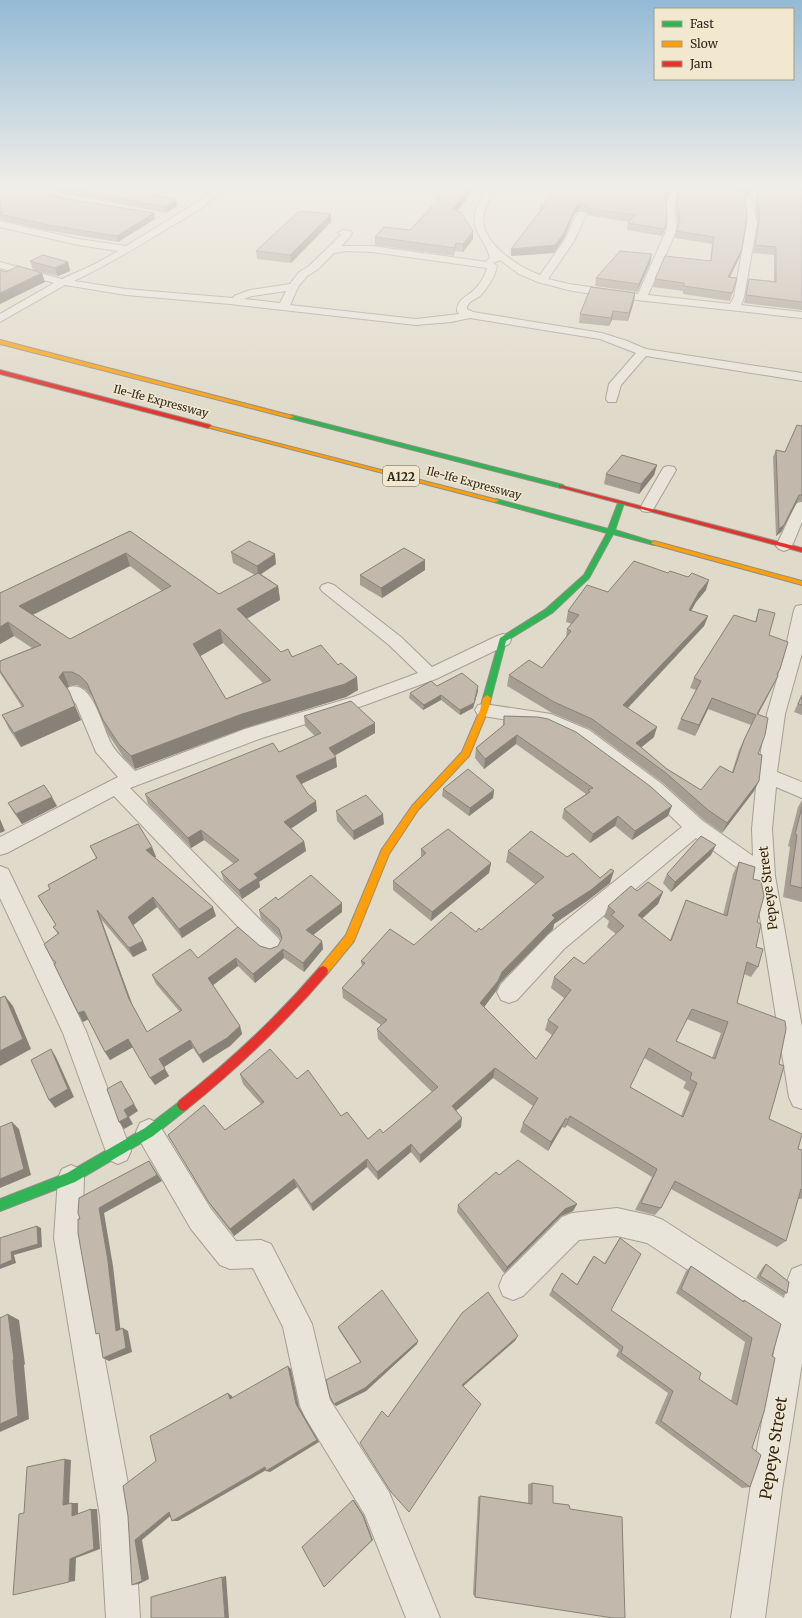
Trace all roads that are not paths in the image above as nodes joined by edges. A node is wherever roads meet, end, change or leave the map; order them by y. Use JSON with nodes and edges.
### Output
{"nodes":[{"id":1,"x":0,"y":265,"type":"edge"},
{"id":2,"x":100,"y":265,"type":"edge"},
{"id":3,"x":317,"y":265,"type":"edge"},
{"id":4,"x":485,"y":265,"type":"edge"},
{"id":5,"x":513,"y":265,"type":"edge"},
{"id":6,"x":553,"y":265,"type":"edge"},
{"id":7,"x":656,"y":265,"type":"edge"},
{"id":8,"x":745,"y":265,"type":"edge"},
{"id":9,"x":542,"y":280,"type":"junction"},
{"id":10,"x":63,"y":282,"type":"junction"},
{"id":11,"x":293,"y":288,"type":"junction"},
{"id":12,"x":642,"y":297,"type":"junction"},
{"id":13,"x":230,"y":301,"type":"junction"},
{"id":14,"x":284,"y":307,"type":"junction"},
{"id":15,"x":732,"y":307,"type":"junction"},
{"id":16,"x":5,"y":311,"type":"edge"},
{"id":17,"x":470,"y":315,"type":"junction"},
{"id":18,"x":802,"y":315,"type":"edge"},
{"id":19,"x":0,"y":319,"type":"edge"},
{"id":20,"x":0,"y":342,"type":"edge"},
{"id":21,"x":643,"y":352,"type":"junction"},
{"id":22,"x":0,"y":372,"type":"edge"},
{"id":23,"x":802,"y":377,"type":"edge"},
{"id":24,"x":612,"y":399,"type":"dead end"},
{"id":25,"x":424,"y":470,"type":"dead end"},
{"id":26,"x":669,"y":470,"type":"dead end"},
{"id":27,"x":415,"y":480,"type":"junction"},
{"id":28,"x":621,"y":503,"type":"junction"},
{"id":29,"x":802,"y":506,"type":"edge"},
{"id":30,"x":647,"y":508,"type":"junction"},
{"id":31,"x":799,"y":521,"type":"edge"},
{"id":32,"x":611,"y":531,"type":"junction"},
{"id":33,"x":784,"y":546,"type":"junction"},
{"id":34,"x":802,"y":550,"type":"edge"},
{"id":35,"x":802,"y":583,"type":"edge"},
{"id":36,"x":328,"y":588,"type":"dead end"},
{"id":37,"x":802,"y":610,"type":"edge"},
{"id":38,"x":503,"y":640,"type":"junction"},
{"id":39,"x":430,"y":675,"type":"junction"},
{"id":40,"x":74,"y":691,"type":"dead end"},
{"id":41,"x":484,"y":710,"type":"junction"},
{"id":42,"x":767,"y":776,"type":"junction"},
{"id":43,"x":123,"y":783,"type":"junction"},
{"id":44,"x":802,"y":790,"type":"edge"},
{"id":45,"x":696,"y":827,"type":"junction"},
{"id":46,"x":0,"y":846,"type":"edge"},
{"id":47,"x":0,"y":875,"type":"edge"},
{"id":48,"x":764,"y":876,"type":"junction"},
{"id":49,"x":271,"y":946,"type":"dead end"},
{"id":50,"x":509,"y":992,"type":"dead end"},
{"id":51,"x":802,"y":1097,"type":"edge"},
{"id":52,"x":149,"y":1132,"type":"junction"},
{"id":53,"x":118,"y":1151,"type":"junction"},
{"id":54,"x":71,"y":1178,"type":"junction"},
{"id":55,"x":0,"y":1205,"type":"edge"},
{"id":56,"x":802,"y":1281,"type":"edge"},
{"id":57,"x":513,"y":1286,"type":"dead end"},
{"id":58,"x":793,"y":1321,"type":"junction"},
{"id":59,"x":123,"y":1618,"type":"edge"},
{"id":60,"x":423,"y":1618,"type":"edge"},
{"id":61,"x":748,"y":1618,"type":"edge"}],
"edges":[{"from":1,"to":10,"type":"street"},
{"from":2,"to":10,"type":"street"},
{"from":3,"to":11,"type":"street"},
{"from":4,"to":17,"type":"street"},
{"from":5,"to":9,"type":"street"},
{"from":6,"to":9,"type":"street"},
{"from":7,"to":12,"type":"street"},
{"from":8,"to":15,"type":"street"},
{"from":9,"to":12,"type":"street"},
{"from":10,"to":13,"type":"street"},
{"from":10,"to":16,"type":"street"},
{"from":11,"to":13,"type":"street"},
{"from":11,"to":14,"type":"street"},
{"from":12,"to":15,"type":"street"},
{"from":13,"to":14,"type":"street"},
{"from":14,"to":17,"type":"street"},
{"from":15,"to":18,"type":"street"},
{"from":16,"to":19,"type":"street"},
{"from":17,"to":21,"type":"street"},
{"from":20,"to":28,"type":"main road","name":"Ile-Ife Expressway","number":"A122"},
{"from":21,"to":23,"type":"street"},
{"from":21,"to":24,"type":"street"},
{"from":22,"to":27,"type":"main road","name":"Ile-Ife Expressway","number":"A122"},
{"from":25,"to":27,"type":"main road"},
{"from":26,"to":30,"type":"street"},
{"from":27,"to":32,"type":"main road","name":"Ile-Ife Expressway","number":"A122"},
{"from":28,"to":30,"type":"main road","name":"Ile-Ife Expressway","number":"A122"},
{"from":28,"to":32,"type":"main road"},
{"from":29,"to":31,"type":"street"},
{"from":30,"to":33,"type":"main road","name":"Ile-Ife Expressway","number":"A122"},
{"from":31,"to":33,"type":"street"},
{"from":32,"to":35,"type":"main road","name":"Ile-Ife Expressway","number":"A122"},
{"from":32,"to":38,"type":"main road"},
{"from":33,"to":34,"type":"main road","name":"Ile-Ife Expressway","number":"A122"},
{"from":36,"to":39,"type":"street"},
{"from":37,"to":42,"type":"street","name":"Pepeye Street"},
{"from":38,"to":39,"type":"street"},
{"from":38,"to":41,"type":"main road"},
{"from":39,"to":43,"type":"street"},
{"from":40,"to":43,"type":"street"},
{"from":41,"to":45,"type":"street"},
{"from":41,"to":52,"type":"main road"},
{"from":42,"to":44,"type":"street"},
{"from":42,"to":48,"type":"street","name":"Pepeye Street"},
{"from":43,"to":46,"type":"street"},
{"from":43,"to":49,"type":"street"},
{"from":45,"to":48,"type":"street"},
{"from":45,"to":50,"type":"street"},
{"from":47,"to":53,"type":"street"},
{"from":48,"to":51,"type":"street","name":"Pepeye Street"},
{"from":52,"to":53,"type":"main road"},
{"from":52,"to":60,"type":"street"},
{"from":53,"to":54,"type":"main road"},
{"from":54,"to":55,"type":"main road"},
{"from":54,"to":59,"type":"street"},
{"from":56,"to":58,"type":"street","name":"Pepeye Street"},
{"from":57,"to":58,"type":"street"},
{"from":58,"to":61,"type":"street","name":"Pepeye Street"}]}
